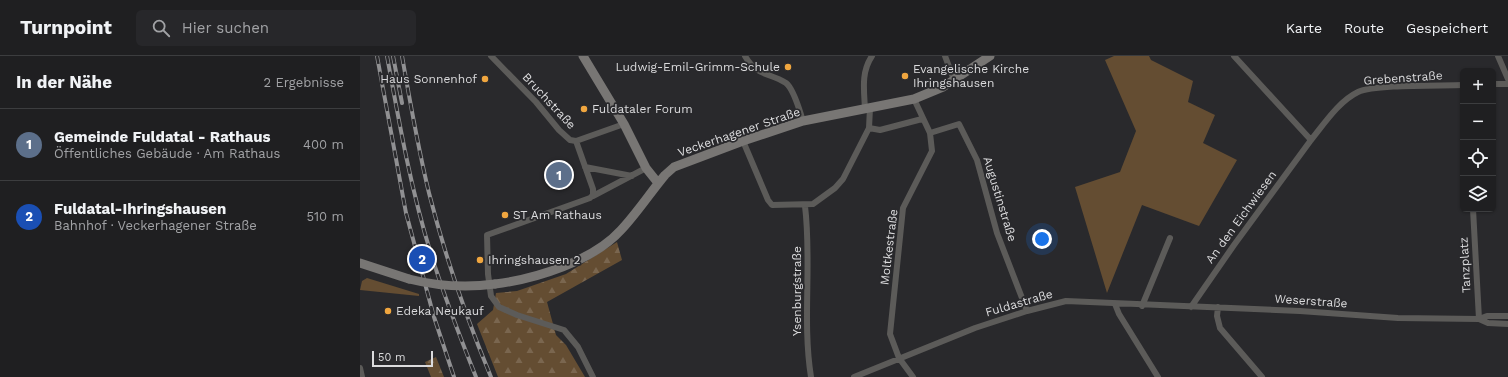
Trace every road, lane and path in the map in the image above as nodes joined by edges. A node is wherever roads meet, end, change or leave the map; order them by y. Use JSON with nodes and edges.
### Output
{"nodes":[{"id":1,"x":491,"y":56,"type":"edge"},
{"id":2,"x":583,"y":56,"type":"edge"},
{"id":3,"x":745,"y":56,"type":"edge"},
{"id":4,"x":872,"y":56,"type":"edge"},
{"id":5,"x":945,"y":56,"type":"edge"},
{"id":6,"x":990,"y":56,"type":"edge"},
{"id":7,"x":1234,"y":56,"type":"edge"},
{"id":8,"x":1498,"y":56,"type":"edge"},
{"id":9,"x":1508,"y":79,"type":"edge"},
{"id":10,"x":954,"y":80,"type":"junction"},
{"id":11,"x":1496,"y":84,"type":"edge"},
{"id":12,"x":1508,"y":84,"type":"edge"},
{"id":13,"x":1460,"y":85,"type":"edge"},
{"id":14,"x":914,"y":99,"type":"junction"},
{"id":15,"x":868,"y":109,"type":"junction"},
{"id":16,"x":922,"y":119,"type":"junction"},
{"id":17,"x":803,"y":121,"type":"junction"},
{"id":18,"x":624,"y":124,"type":"junction"},
{"id":19,"x":869,"y":128,"type":"junction"},
{"id":20,"x":930,"y":133,"type":"junction"},
{"id":21,"x":1311,"y":140,"type":"junction"},
{"id":22,"x":576,"y":141,"type":"junction"},
{"id":23,"x":743,"y":141,"type":"junction"},
{"id":24,"x":585,"y":167,"type":"junction"},
{"id":25,"x":646,"y":168,"type":"junction"},
{"id":26,"x":632,"y":176,"type":"junction"},
{"id":27,"x":658,"y":183,"type":"junction"},
{"id":28,"x":593,"y":196,"type":"junction"},
{"id":29,"x":805,"y":206,"type":"junction"},
{"id":30,"x":1473,"y":212,"type":"edge"},
{"id":31,"x":1170,"y":238,"type":"dead end"},
{"id":32,"x":360,"y":263,"type":"edge"},
{"id":33,"x":1115,"y":304,"type":"junction"},
{"id":34,"x":1142,"y":306,"type":"junction"},
{"id":35,"x":1191,"y":307,"type":"junction"},
{"id":36,"x":1218,"y":307,"type":"junction"},
{"id":37,"x":1027,"y":311,"type":"junction"},
{"id":38,"x":1508,"y":316,"type":"edge"},
{"id":39,"x":1479,"y":319,"type":"junction"},
{"id":40,"x":1508,"y":324,"type":"edge"},
{"id":41,"x":899,"y":358,"type":"junction"},
{"id":42,"x":360,"y":368,"type":"edge"},
{"id":43,"x":362,"y":377,"type":"edge"},
{"id":44,"x":593,"y":377,"type":"edge"},
{"id":45,"x":811,"y":377,"type":"edge"},
{"id":46,"x":854,"y":377,"type":"edge"},
{"id":47,"x":913,"y":377,"type":"edge"},
{"id":48,"x":1158,"y":377,"type":"edge"},
{"id":49,"x":1262,"y":377,"type":"edge"}],
"edges":[{"from":1,"to":22,"type":"street","name":"Bruchstraße"},
{"from":2,"to":18,"type":"street"},
{"from":3,"to":17,"type":"street"},
{"from":4,"to":15,"type":"street"},
{"from":5,"to":10,"type":"street"},
{"from":6,"to":10,"type":"street","name":"Veckerhagener Straße"},
{"from":7,"to":21,"type":"street"},
{"from":8,"to":9,"type":"street"},
{"from":10,"to":14,"type":"street","name":"Veckerhagener Straße"},
{"from":11,"to":12,"type":"street"},
{"from":13,"to":21,"type":"street","name":"Grebenstraße"},
{"from":14,"to":15,"type":"street","name":"Veckerhagener Straße"},
{"from":14,"to":16,"type":"street","name":"Moltkestraße"},
{"from":15,"to":17,"type":"street","name":"Veckerhagener Straße"},
{"from":15,"to":19,"type":"street"},
{"from":16,"to":19,"type":"street"},
{"from":16,"to":20,"type":"street","name":"Moltkestraße"},
{"from":17,"to":23,"type":"street","name":"Veckerhagener Straße"},
{"from":18,"to":22,"type":"street"},
{"from":18,"to":25,"type":"street"},
{"from":19,"to":29,"type":"street"},
{"from":20,"to":37,"type":"street","name":"Augustinstraße"},
{"from":20,"to":41,"type":"street","name":"Moltkestraße"},
{"from":21,"to":35,"type":"street","name":"An den Eichwiesen"},
{"from":22,"to":24,"type":"street"},
{"from":23,"to":27,"type":"street","name":"Veckerhagener Straße"},
{"from":23,"to":29,"type":"street"},
{"from":24,"to":26,"type":"street"},
{"from":24,"to":28,"type":"street"},
{"from":25,"to":26,"type":"street"},
{"from":25,"to":27,"type":"street"},
{"from":26,"to":28,"type":"street"},
{"from":27,"to":32,"type":"street","name":"Veckerhagener Straße","bridge":true},
{"from":28,"to":44,"type":"street"},
{"from":29,"to":45,"type":"street","name":"Ysenburgstraße"},
{"from":30,"to":39,"type":"street","name":"Tanzplatz"},
{"from":31,"to":34,"type":"street"},
{"from":33,"to":34,"type":"street","name":"Weserstraße"},
{"from":33,"to":37,"type":"street","name":"Fuldastraße"},
{"from":33,"to":48,"type":"street"},
{"from":34,"to":35,"type":"street","name":"Weserstraße"},
{"from":35,"to":36,"type":"street","name":"Weserstraße"},
{"from":36,"to":39,"type":"street","name":"Weserstraße"},
{"from":36,"to":49,"type":"street"},
{"from":37,"to":41,"type":"street","name":"Fuldastraße"},
{"from":38,"to":39,"type":"street","name":"Weserstraße"},
{"from":39,"to":40,"type":"street","name":"Weserstraße"},
{"from":41,"to":46,"type":"street","name":"Fuldastraße"},
{"from":41,"to":47,"type":"street","name":"Moltkestraße"},
{"from":42,"to":43,"type":"street"}]}
